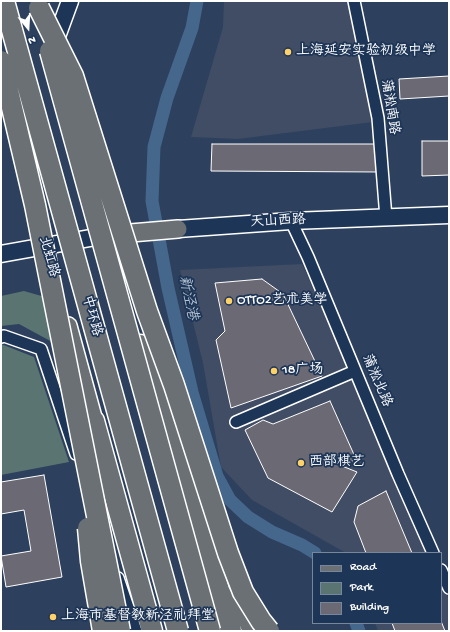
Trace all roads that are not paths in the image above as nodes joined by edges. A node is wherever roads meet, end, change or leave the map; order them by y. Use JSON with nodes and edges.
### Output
{"nodes":[{"id":1,"x":4,"y":1,"type":"edge"},
{"id":2,"x":70,"y":1,"type":"edge"},
{"id":3,"x":354,"y":1,"type":"edge"},
{"id":4,"x":40,"y":3,"type":"edge"},
{"id":5,"x":55,"y":42,"type":"junction"},
{"id":6,"x":1,"y":61,"type":"edge"},
{"id":7,"x":1,"y":93,"type":"edge"},
{"id":8,"x":449,"y":215,"type":"edge"},
{"id":9,"x":386,"y":218,"type":"junction"},
{"id":10,"x":291,"y":221,"type":"junction"},
{"id":11,"x":178,"y":229,"type":"joint"},
{"id":12,"x":107,"y":234,"type":"junction"},
{"id":13,"x":45,"y":246,"type":"junction"},
{"id":14,"x":1,"y":254,"type":"edge"},
{"id":15,"x":127,"y":306,"type":"joint"},
{"id":16,"x":1,"y":337,"type":"edge"},
{"id":17,"x":355,"y":371,"type":"junction"},
{"id":18,"x":236,"y":422,"type":"dead end"},
{"id":19,"x":88,"y":427,"type":"junction"},
{"id":20,"x":433,"y":552,"type":"edge"},
{"id":21,"x":228,"y":553,"type":"junction"},
{"id":22,"x":442,"y":572,"type":"edge"},
{"id":23,"x":449,"y":588,"type":"edge"},
{"id":24,"x":103,"y":631,"type":"edge"},
{"id":25,"x":120,"y":631,"type":"edge"},
{"id":26,"x":136,"y":631,"type":"edge"},
{"id":27,"x":152,"y":631,"type":"edge"},
{"id":28,"x":178,"y":631,"type":"edge"},
{"id":29,"x":210,"y":631,"type":"edge"},
{"id":30,"x":231,"y":631,"type":"edge"},
{"id":31,"x":253,"y":631,"type":"edge"},
{"id":32,"x":269,"y":631,"type":"edge"}],
"edges":[{"from":1,"to":28,"type":"highway","name":"中环路","bridge":true},
{"from":2,"to":5,"type":"main road"},
{"from":3,"to":9,"type":"street","name":"蒲淞南路"},
{"from":4,"to":5,"type":"main road"},
{"from":4,"to":21,"type":"highway","bridge":true},
{"from":4,"to":29,"type":"highway","bridge":true},
{"from":5,"to":12,"type":"main road"},
{"from":6,"to":19,"type":"highway","bridge":true},
{"from":7,"to":13,"type":"main road","name":"北虹路"},
{"from":8,"to":9,"type":"main road","name":"天山西路"},
{"from":9,"to":10,"type":"main road","name":"天山西路"},
{"from":10,"to":11,"type":"main road","name":"天山西路"},
{"from":10,"to":17,"type":"street","name":"蒲淞北路"},
{"from":11,"to":12,"type":"main road","name":"天山西路"},
{"from":12,"to":13,"type":"main road"},
{"from":12,"to":15,"type":"main road"},
{"from":13,"to":14,"type":"main road"},
{"from":13,"to":19,"type":"main road","name":"北虹路"},
{"from":15,"to":30,"type":"highway"},
{"from":16,"to":26,"type":"street","bridge":true},
{"from":17,"to":18,"type":"street"},
{"from":17,"to":20,"type":"street","name":"蒲淞北路"},
{"from":19,"to":24,"type":"highway","bridge":true},
{"from":19,"to":25,"type":"highway","bridge":true},
{"from":19,"to":27,"type":"highway"},
{"from":21,"to":31,"type":"highway","bridge":true},
{"from":21,"to":32,"type":"highway","bridge":true},
{"from":22,"to":23,"type":"street"}]}
